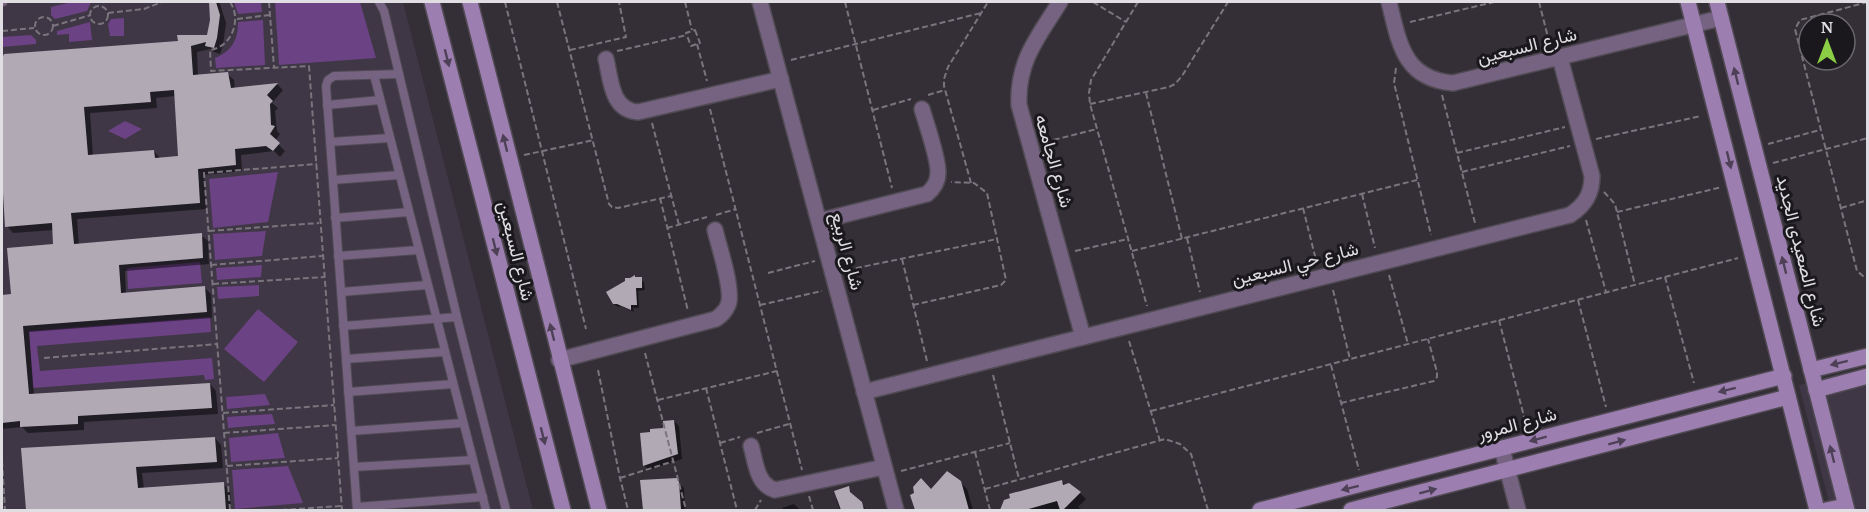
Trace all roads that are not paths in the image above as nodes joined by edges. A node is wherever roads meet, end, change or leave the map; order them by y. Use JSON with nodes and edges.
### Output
{"nodes":[{"id":1,"x":380,"y":2,"type":"edge"},
{"id":2,"x":432,"y":2,"type":"edge"},
{"id":3,"x":470,"y":2,"type":"edge"},
{"id":4,"x":760,"y":2,"type":"edge"},
{"id":5,"x":1060,"y":2,"type":"edge"},
{"id":6,"x":1389,"y":2,"type":"edge"},
{"id":7,"x":1688,"y":2,"type":"edge"},
{"id":8,"x":1717,"y":2,"type":"edge"},
{"id":9,"x":1721,"y":18,"type":"junction"},
{"id":10,"x":1694,"y":24,"type":"junction"},
{"id":11,"x":611,"y":55,"type":"road end"},
{"id":12,"x":1557,"y":59,"type":"junction"},
{"id":13,"x":779,"y":71,"type":"junction"},
{"id":14,"x":399,"y":74,"type":"junction"},
{"id":15,"x":374,"y":75,"type":"junction"},
{"id":16,"x":380,"y":100,"type":"junction"},
{"id":17,"x":923,"y":100,"type":"road end"},
{"id":18,"x":327,"y":105,"type":"junction"},
{"id":19,"x":390,"y":138,"type":"junction"},
{"id":20,"x":330,"y":142,"type":"junction"},
{"id":21,"x":399,"y":175,"type":"junction"},
{"id":22,"x":333,"y":180,"type":"junction"},
{"id":23,"x":409,"y":212,"type":"junction"},
{"id":24,"x":335,"y":218,"type":"junction"},
{"id":25,"x":819,"y":221,"type":"junction"},
{"id":26,"x":715,"y":230,"type":"dead end"},
{"id":27,"x":418,"y":250,"type":"junction"},
{"id":28,"x":338,"y":256,"type":"junction"},
{"id":29,"x":427,"y":285,"type":"junction"},
{"id":30,"x":341,"y":292,"type":"junction"},
{"id":31,"x":457,"y":317,"type":"junction"},
{"id":32,"x":436,"y":319,"type":"junction"},
{"id":33,"x":344,"y":326,"type":"junction"},
{"id":34,"x":1083,"y":337,"type":"junction"},
{"id":35,"x":444,"y":352,"type":"junction"},
{"id":36,"x":1868,"y":356,"type":"edge"},
{"id":37,"x":346,"y":359,"type":"junction"},
{"id":38,"x":559,"y":360,"type":"junction"},
{"id":39,"x":1811,"y":370,"type":"junction"},
{"id":40,"x":1784,"y":376,"type":"junction"},
{"id":41,"x":1868,"y":376,"type":"edge"},
{"id":42,"x":453,"y":384,"type":"junction"},
{"id":43,"x":1816,"y":390,"type":"junction"},
{"id":44,"x":348,"y":392,"type":"junction"},
{"id":45,"x":864,"y":392,"type":"junction"},
{"id":46,"x":1788,"y":397,"type":"junction"},
{"id":47,"x":463,"y":423,"type":"junction"},
{"id":48,"x":351,"y":431,"type":"junction"},
{"id":49,"x":751,"y":446,"type":"dead end"},
{"id":50,"x":1502,"y":448,"type":"junction"},
{"id":51,"x":472,"y":460,"type":"junction"},
{"id":52,"x":354,"y":467,"type":"junction"},
{"id":53,"x":1508,"y":470,"type":"junction"},
{"id":54,"x":885,"y":471,"type":"junction"},
{"id":55,"x":483,"y":497,"type":"junction"},
{"id":56,"x":357,"y":508,"type":"edge"},
{"id":57,"x":1846,"y":508,"type":"edge"},
{"id":58,"x":486,"y":510,"type":"edge"},
{"id":59,"x":506,"y":510,"type":"edge"},
{"id":60,"x":562,"y":510,"type":"edge"},
{"id":61,"x":599,"y":510,"type":"edge"},
{"id":62,"x":896,"y":510,"type":"edge"},
{"id":63,"x":1260,"y":510,"type":"edge"},
{"id":64,"x":1351,"y":510,"type":"edge"},
{"id":65,"x":1518,"y":510,"type":"edge"},
{"id":66,"x":1817,"y":510,"type":"edge"},
{"id":67,"x":1826,"y":510,"type":"edge"}],
"edges":[{"from":1,"to":14,"type":"lane"},
{"from":2,"to":60,"type":"street","name":"شارع السبعين","one_way":true},
{"from":38,"to":3,"type":"street","name":"شارع السبعين","one_way":true},
{"from":4,"to":13,"type":"street","name":"شارع الربيع"},
{"from":5,"to":34,"type":"street","name":"شارع الجامعه"},
{"from":6,"to":12,"type":"street","name":"شارع السبعين"},
{"from":7,"to":10,"type":"street"},
{"from":8,"to":9,"type":"street","name":"شارع الصعيدى الجديد"},
{"from":9,"to":10,"type":"street","name":"شارع السبعين"},
{"from":39,"to":9,"type":"street","name":"شارع الصعيدى الجديد","one_way":true},
{"from":10,"to":12,"type":"street","name":"شارع السبعين"},
{"from":10,"to":40,"type":"street","one_way":true},
{"from":11,"to":13,"type":"street"},
{"from":12,"to":34,"type":"street","name":"شارع حي السبعين"},
{"from":13,"to":25,"type":"street","name":"شارع الربيع"},
{"from":14,"to":15,"type":"lane"},
{"from":14,"to":31,"type":"lane"},
{"from":15,"to":16,"type":"lane"},
{"from":15,"to":18,"type":"lane"},
{"from":16,"to":18,"type":"lane"},
{"from":16,"to":19,"type":"lane"},
{"from":17,"to":25,"type":"street"},
{"from":18,"to":20,"type":"lane"},
{"from":19,"to":20,"type":"lane"},
{"from":19,"to":21,"type":"lane"},
{"from":20,"to":22,"type":"lane"},
{"from":21,"to":22,"type":"lane"},
{"from":21,"to":23,"type":"lane"},
{"from":22,"to":24,"type":"lane"},
{"from":23,"to":24,"type":"lane"},
{"from":23,"to":27,"type":"lane"},
{"from":24,"to":28,"type":"lane"},
{"from":25,"to":45,"type":"street","name":"شارع الربيع"},
{"from":26,"to":38,"type":"street"},
{"from":27,"to":28,"type":"lane"},
{"from":27,"to":29,"type":"lane"},
{"from":28,"to":30,"type":"lane"},
{"from":29,"to":30,"type":"lane"},
{"from":29,"to":32,"type":"lane"},
{"from":30,"to":33,"type":"lane"},
{"from":31,"to":32,"type":"lane"},
{"from":31,"to":59,"type":"lane"},
{"from":32,"to":33,"type":"lane"},
{"from":32,"to":35,"type":"lane"},
{"from":33,"to":37,"type":"lane"},
{"from":34,"to":45,"type":"street","name":"شارع حي السبعين"},
{"from":35,"to":37,"type":"lane"},
{"from":35,"to":42,"type":"lane"},
{"from":36,"to":39,"type":"street","one_way":true},
{"from":37,"to":44,"type":"lane"},
{"from":38,"to":61,"type":"street","name":"شارع السبعين"},
{"from":39,"to":43,"type":"street","name":"شارع الصعيدى الجديد"},
{"from":40,"to":46,"type":"street"},
{"from":40,"to":50,"type":"street","name":"شارع المرور","one_way":true},
{"from":41,"to":43,"type":"street"},
{"from":42,"to":44,"type":"lane"},
{"from":42,"to":47,"type":"lane"},
{"from":57,"to":43,"type":"street","name":"شارع الصعيدى الجديد","one_way":true},
{"from":44,"to":48,"type":"lane"},
{"from":45,"to":54,"type":"street","name":"شارع الربيع"},
{"from":53,"to":46,"type":"street","one_way":true},
{"from":46,"to":66,"type":"street"},
{"from":47,"to":48,"type":"lane"},
{"from":47,"to":51,"type":"lane"},
{"from":48,"to":52,"type":"lane"},
{"from":49,"to":54,"type":"street"},
{"from":50,"to":53,"type":"street"},
{"from":50,"to":63,"type":"street","name":"شارع المرور","one_way":true},
{"from":51,"to":52,"type":"lane"},
{"from":51,"to":55,"type":"lane"},
{"from":52,"to":56,"type":"lane"},
{"from":64,"to":53,"type":"street","one_way":true},
{"from":53,"to":65,"type":"street"},
{"from":54,"to":62,"type":"street","name":"شارع الربيع"},
{"from":55,"to":56,"type":"lane"},
{"from":55,"to":58,"type":"lane"},
{"from":57,"to":67,"type":"street"}]}
